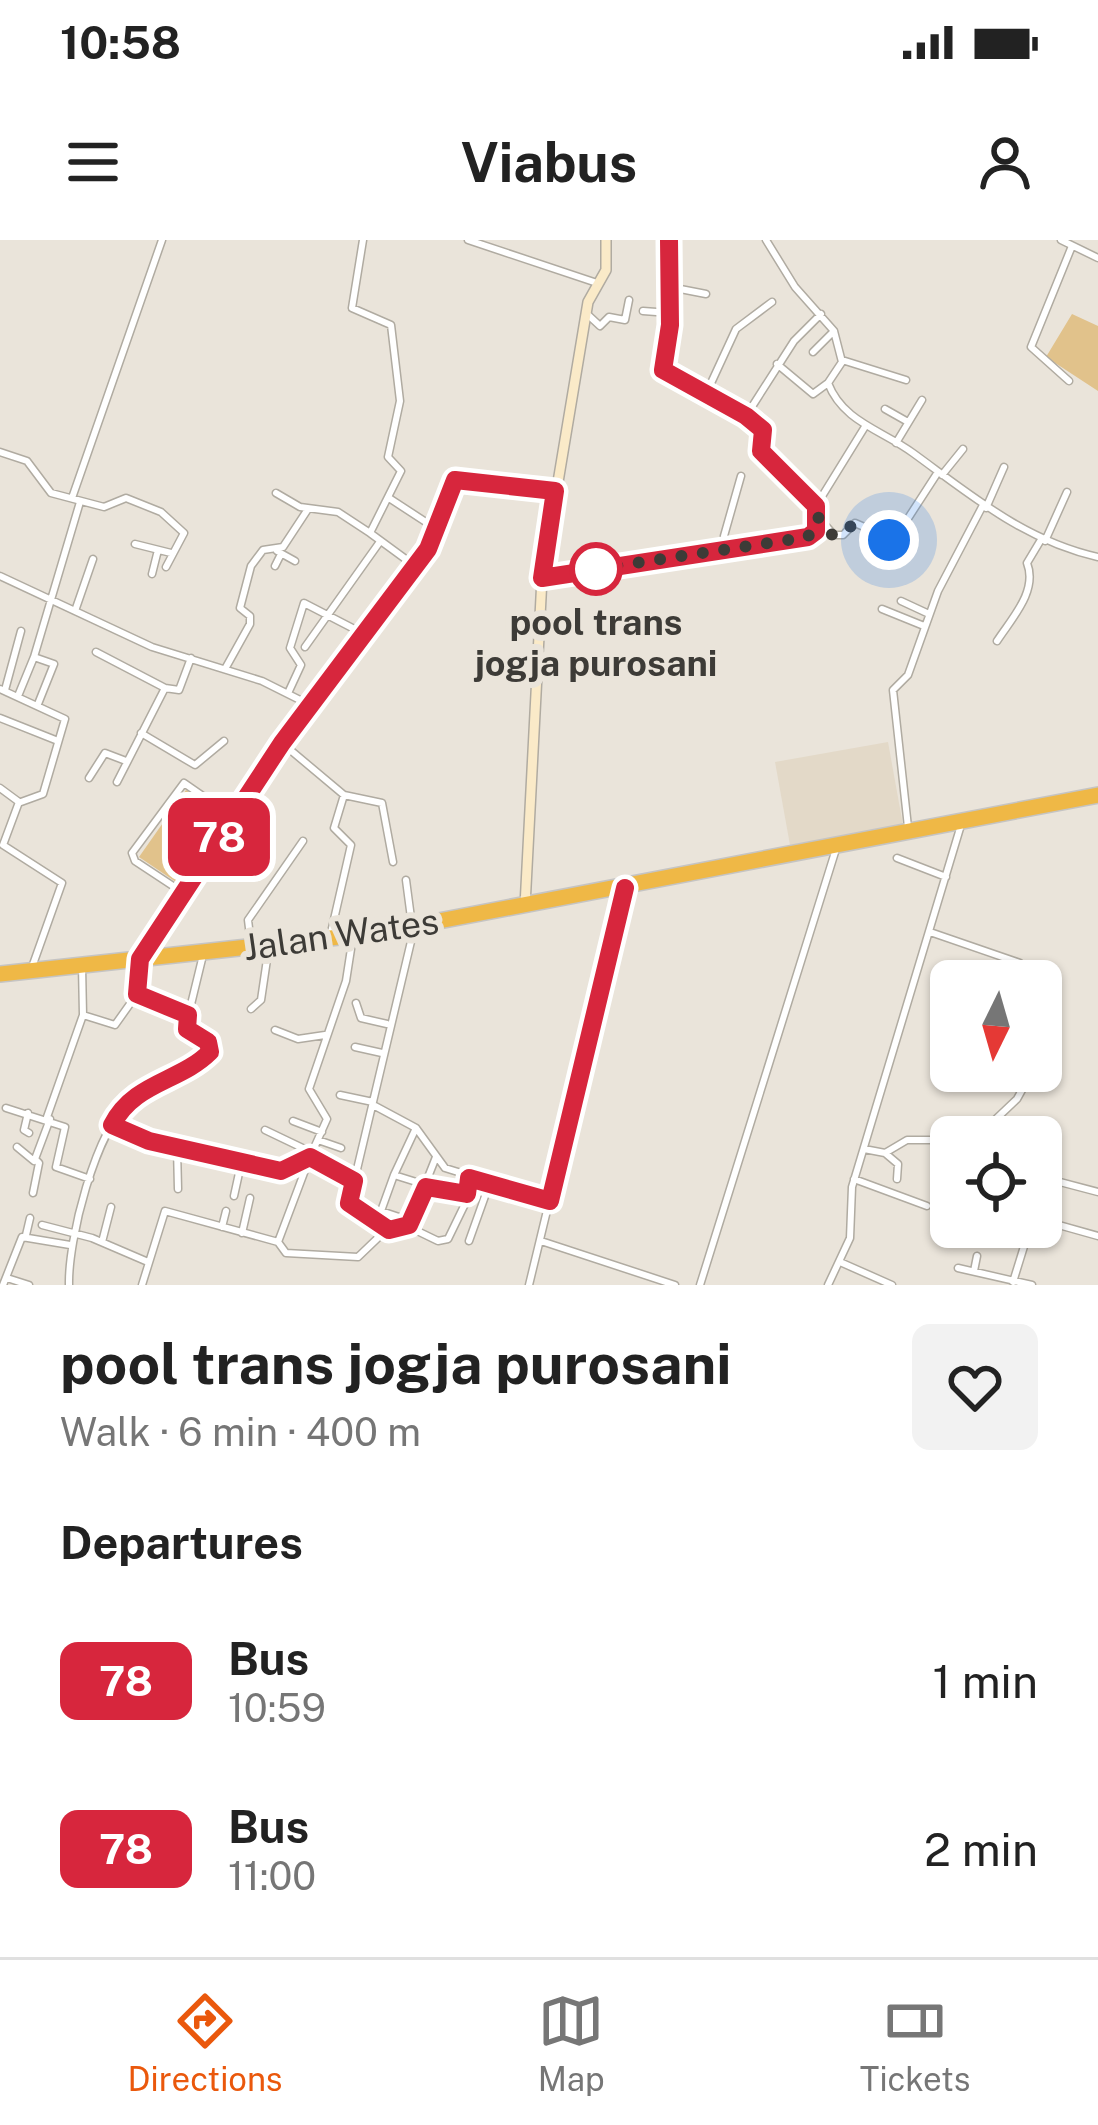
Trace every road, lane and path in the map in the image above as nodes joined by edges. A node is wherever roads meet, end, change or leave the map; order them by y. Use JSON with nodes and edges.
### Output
{"nodes":[{"id":1,"x":162,"y":240,"type":"edge"},
{"id":2,"x":363,"y":240,"type":"edge"},
{"id":3,"x":468,"y":240,"type":"edge"},
{"id":4,"x":606,"y":240,"type":"edge"},
{"id":5,"x":669,"y":240,"type":"edge"},
{"id":6,"x":766,"y":240,"type":"edge"},
{"id":7,"x":1061,"y":240,"type":"edge"},
{"id":8,"x":1072,"y":246,"type":"junction"},
{"id":9,"x":1098,"y":258,"type":"edge"},
{"id":10,"x":597,"y":283,"type":"junction"},
{"id":11,"x":670,"y":287,"type":"junction"},
{"id":12,"x":706,"y":294,"type":"dead end"},
{"id":13,"x":628,"y":300,"type":"dead end"},
{"id":14,"x":772,"y":302,"type":"dead end"},
{"id":15,"x":643,"y":311,"type":"dead end"},
{"id":16,"x":670,"y":313,"type":"junction"},
{"id":17,"x":821,"y":314,"type":"junction"},
{"id":18,"x":586,"y":315,"type":"junction"},
{"id":19,"x":834,"y":331,"type":"junction"},
{"id":20,"x":813,"y":352,"type":"dead end"},
{"id":21,"x":842,"y":359,"type":"junction"},
{"id":22,"x":777,"y":364,"type":"junction"},
{"id":23,"x":906,"y":380,"type":"dead end"},
{"id":24,"x":1069,"y":381,"type":"dead end"},
{"id":25,"x":828,"y":383,"type":"junction"},
{"id":26,"x":706,"y":394,"type":"junction"},
{"id":27,"x":922,"y":400,"type":"dead end"},
{"id":28,"x":886,"y":409,"type":"dead end"},
{"id":29,"x":746,"y":416,"type":"junction"},
{"id":30,"x":908,"y":422,"type":"junction"},
{"id":31,"x":866,"y":425,"type":"junction"},
{"id":32,"x":896,"y":442,"type":"junction"},
{"id":33,"x":963,"y":449,"type":"dead end"},
{"id":34,"x":0,"y":452,"type":"edge"},
{"id":35,"x":1004,"y":467,"type":"dead end"},
{"id":36,"x":940,"y":474,"type":"junction"},
{"id":37,"x":741,"y":476,"type":"dead end"},
{"id":38,"x":555,"y":491,"type":"junction"},
{"id":39,"x":1067,"y":492,"type":"dead end"},
{"id":40,"x":276,"y":493,"type":"dead end"},
{"id":41,"x":388,"y":498,"type":"junction"},
{"id":42,"x":76,"y":500,"type":"junction"},
{"id":43,"x":816,"y":506,"type":"junction"},
{"id":44,"x":984,"y":508,"type":"junction"},
{"id":45,"x":308,"y":509,"type":"junction"},
{"id":46,"x":818,"y":517,"type":"junction"},
{"id":47,"x":438,"y":530,"type":"junction"},
{"id":48,"x":370,"y":533,"type":"junction"},
{"id":49,"x":1043,"y":539,"type":"junction"},
{"id":50,"x":380,"y":542,"type":"junction"},
{"id":51,"x":135,"y":544,"type":"dead end"},
{"id":52,"x":727,"y":549,"type":"junction"},
{"id":53,"x":158,"y":550,"type":"junction"},
{"id":54,"x":279,"y":552,"type":"junction"},
{"id":55,"x":170,"y":554,"type":"junction"},
{"id":56,"x":1098,"y":557,"type":"edge"},
{"id":57,"x":93,"y":559,"type":"dead end"},
{"id":58,"x":295,"y":561,"type":"dead end"},
{"id":59,"x":275,"y":566,"type":"dead end"},
{"id":60,"x":415,"y":566,"type":"junction"},
{"id":61,"x":166,"y":567,"type":"dead end"},
{"id":62,"x":152,"y":574,"type":"dead end"},
{"id":63,"x":0,"y":577,"type":"edge"},
{"id":64,"x":542,"y":578,"type":"junction"},
{"id":65,"x":54,"y":601,"type":"junction"},
{"id":66,"x":901,"y":601,"type":"dead end"},
{"id":67,"x":882,"y":609,"type":"dead end"},
{"id":68,"x":326,"y":610,"type":"junction"},
{"id":69,"x":75,"y":611,"type":"junction"},
{"id":70,"x":929,"y":614,"type":"junction"},
{"id":71,"x":924,"y":626,"type":"junction"},
{"id":72,"x":21,"y":631,"type":"dead end"},
{"id":73,"x":362,"y":633,"type":"junction"},
{"id":74,"x":997,"y":641,"type":"dead end"},
{"id":75,"x":305,"y":647,"type":"dead end"},
{"id":76,"x":96,"y":652,"type":"dead end"},
{"id":77,"x":34,"y":656,"type":"junction"},
{"id":78,"x":191,"y":658,"type":"junction"},
{"id":79,"x":225,"y":669,"type":"junction"},
{"id":80,"x":165,"y":688,"type":"junction"},
{"id":81,"x":2,"y":689,"type":"edge"},
{"id":82,"x":288,"y":692,"type":"junction"},
{"id":83,"x":18,"y":696,"type":"junction"},
{"id":84,"x":38,"y":704,"type":"junction"},
{"id":85,"x":310,"y":705,"type":"junction"},
{"id":86,"x":0,"y":718,"type":"edge"},
{"id":87,"x":141,"y":733,"type":"junction"},
{"id":88,"x":58,"y":741,"type":"junction"},
{"id":89,"x":224,"y":741,"type":"dead end"},
{"id":90,"x":282,"y":743,"type":"junction"},
{"id":91,"x":126,"y":761,"type":"junction"},
{"id":92,"x":198,"y":764,"type":"junction"},
{"id":93,"x":88,"y":778,"type":"dead end"},
{"id":94,"x":116,"y":782,"type":"dead end"},
{"id":95,"x":184,"y":783,"type":"junction"},
{"id":96,"x":0,"y":788,"type":"edge"},
{"id":97,"x":344,"y":794,"type":"junction"},
{"id":98,"x":1098,"y":798,"type":"edge"},
{"id":99,"x":20,"y":802,"type":"junction"},
{"id":100,"x":233,"y":817,"type":"junction"},
{"id":101,"x":961,"y":824,"type":"junction"},
{"id":102,"x":909,"y":830,"type":"junction"},
{"id":103,"x":303,"y":841,"type":"dead end"},
{"id":104,"x":861,"y":842,"type":"junction"},
{"id":105,"x":836,"y":849,"type":"junction"},
{"id":106,"x":897,"y":859,"type":"dead end"},
{"id":107,"x":393,"y":862,"type":"dead end"},
{"id":108,"x":946,"y":877,"type":"junction"},
{"id":109,"x":406,"y":880,"type":"dead end"},
{"id":110,"x":625,"y":888,"type":"junction"},
{"id":111,"x":183,"y":893,"type":"junction"},
{"id":112,"x":525,"y":906,"type":"junction"},
{"id":113,"x":413,"y":926,"type":"junction"},
{"id":114,"x":930,"y":932,"type":"junction"},
{"id":115,"x":353,"y":936,"type":"junction"},
{"id":116,"x":330,"y":939,"type":"junction"},
{"id":117,"x":261,"y":946,"type":"junction"},
{"id":118,"x":203,"y":952,"type":"junction"},
{"id":119,"x":140,"y":959,"type":"junction"},
{"id":120,"x":1011,"y":960,"type":"edge"},
{"id":121,"x":82,"y":966,"type":"junction"},
{"id":122,"x":31,"y":970,"type":"junction"},
{"id":123,"x":0,"y":974,"type":"edge"},
{"id":124,"x":137,"y":994,"type":"junction"},
{"id":125,"x":356,"y":1003,"type":"dead end"},
{"id":126,"x":251,"y":1009,"type":"dead end"},
{"id":127,"x":188,"y":1015,"type":"junction"},
{"id":128,"x":83,"y":1016,"type":"junction"},
{"id":129,"x":387,"y":1024,"type":"junction"},
{"id":130,"x":275,"y":1030,"type":"dead end"},
{"id":131,"x":326,"y":1035,"type":"junction"},
{"id":132,"x":355,"y":1047,"type":"dead end"},
{"id":133,"x":382,"y":1053,"type":"junction"},
{"id":134,"x":1022,"y":1092,"type":"edge"},
{"id":135,"x":340,"y":1095,"type":"dead end"},
{"id":136,"x":374,"y":1104,"type":"junction"},
{"id":137,"x":6,"y":1108,"type":"dead end"},
{"id":138,"x":28,"y":1113,"type":"junction"},
{"id":139,"x":999,"y":1116,"type":"edge"},
{"id":140,"x":48,"y":1118,"type":"junction"},
{"id":141,"x":293,"y":1121,"type":"dead end"},
{"id":142,"x":112,"y":1125,"type":"junction"},
{"id":143,"x":416,"y":1128,"type":"junction"},
{"id":144,"x":265,"y":1130,"type":"dead end"},
{"id":145,"x":29,"y":1133,"type":"dead end"},
{"id":146,"x":320,"y":1136,"type":"junction"},
{"id":147,"x":930,"y":1141,"type":"edge"},
{"id":148,"x":17,"y":1147,"type":"dead end"},
{"id":149,"x":177,"y":1148,"type":"junction"},
{"id":150,"x":341,"y":1148,"type":"dead end"},
{"id":151,"x":864,"y":1148,"type":"junction"},
{"id":152,"x":885,"y":1153,"type":"junction"},
{"id":153,"x":311,"y":1155,"type":"junction"},
{"id":154,"x":436,"y":1157,"type":"junction"},
{"id":155,"x":37,"y":1162,"type":"junction"},
{"id":156,"x":241,"y":1164,"type":"junction"},
{"id":157,"x":56,"y":1167,"type":"junction"},
{"id":158,"x":394,"y":1175,"type":"junction"},
{"id":159,"x":469,"y":1178,"type":"junction"},
{"id":160,"x":90,"y":1179,"type":"junction"},
{"id":161,"x":854,"y":1179,"type":"junction"},
{"id":162,"x":897,"y":1179,"type":"dead end"},
{"id":163,"x":354,"y":1181,"type":"junction"},
{"id":164,"x":1062,"y":1182,"type":"edge"},
{"id":165,"x":489,"y":1185,"type":"junction"},
{"id":166,"x":426,"y":1186,"type":"junction"},
{"id":167,"x":178,"y":1189,"type":"dead end"},
{"id":168,"x":1098,"y":1192,"type":"edge"},
{"id":169,"x":33,"y":1193,"type":"dead end"},
{"id":170,"x":467,"y":1194,"type":"junction"},
{"id":171,"x":233,"y":1196,"type":"dead end"},
{"id":172,"x":250,"y":1198,"type":"dead end"},
{"id":173,"x":550,"y":1201,"type":"junction"},
{"id":174,"x":927,"y":1206,"type":"dead end"},
{"id":175,"x":111,"y":1207,"type":"dead end"},
{"id":176,"x":226,"y":1210,"type":"dead end"},
{"id":177,"x":30,"y":1218,"type":"dead end"},
{"id":178,"x":409,"y":1224,"type":"junction"},
{"id":179,"x":42,"y":1226,"type":"dead end"},
{"id":180,"x":1062,"y":1226,"type":"edge"},
{"id":181,"x":222,"y":1227,"type":"junction"},
{"id":182,"x":389,"y":1230,"type":"junction"},
{"id":183,"x":76,"y":1233,"type":"junction"},
{"id":184,"x":242,"y":1233,"type":"junction"},
{"id":185,"x":26,"y":1235,"type":"junction"},
{"id":186,"x":1098,"y":1236,"type":"edge"},
{"id":187,"x":469,"y":1241,"type":"dead end"},
{"id":188,"x":541,"y":1241,"type":"junction"},
{"id":189,"x":102,"y":1242,"type":"junction"},
{"id":190,"x":278,"y":1242,"type":"junction"},
{"id":191,"x":70,"y":1245,"type":"junction"},
{"id":192,"x":1023,"y":1248,"type":"edge"},
{"id":193,"x":976,"y":1256,"type":"dead end"},
{"id":194,"x":148,"y":1262,"type":"junction"},
{"id":195,"x":840,"y":1262,"type":"junction"},
{"id":196,"x":958,"y":1268,"type":"dead end"},
{"id":197,"x":974,"y":1271,"type":"junction"},
{"id":198,"x":5,"y":1282,"type":"edge"},
{"id":199,"x":1012,"y":1283,"type":"edge"},
{"id":200,"x":29,"y":1285,"type":"edge"},
{"id":201,"x":69,"y":1285,"type":"edge"},
{"id":202,"x":142,"y":1285,"type":"edge"},
{"id":203,"x":530,"y":1285,"type":"edge"},
{"id":204,"x":675,"y":1285,"type":"edge"},
{"id":205,"x":700,"y":1285,"type":"edge"},
{"id":206,"x":828,"y":1285,"type":"edge"},
{"id":207,"x":892,"y":1285,"type":"edge"},
{"id":208,"x":1031,"y":1285,"type":"edge"}],
"edges":[{"from":1,"to":42,"type":"street"},
{"from":2,"to":41,"type":"street"},
{"from":3,"to":10,"type":"street"},
{"from":4,"to":10,"type":"street"},
{"from":5,"to":11,"type":"street"},
{"from":6,"to":17,"type":"street"},
{"from":7,"to":8,"type":"street"},
{"from":8,"to":9,"type":"street"},
{"from":8,"to":24,"type":"street"},
{"from":10,"to":18,"type":"street"},
{"from":11,"to":12,"type":"street"},
{"from":11,"to":16,"type":"street"},
{"from":13,"to":18,"type":"street"},
{"from":14,"to":26,"type":"street"},
{"from":15,"to":16,"type":"street"},
{"from":16,"to":26,"type":"street"},
{"from":17,"to":19,"type":"street"},
{"from":17,"to":22,"type":"street"},
{"from":18,"to":38,"type":"street"},
{"from":19,"to":20,"type":"street"},
{"from":19,"to":21,"type":"street"},
{"from":21,"to":23,"type":"street"},
{"from":21,"to":25,"type":"street"},
{"from":22,"to":25,"type":"street"},
{"from":22,"to":29,"type":"street"},
{"from":25,"to":31,"type":"street"},
{"from":26,"to":29,"type":"street"},
{"from":27,"to":30,"type":"street"},
{"from":28,"to":30,"type":"street"},
{"from":29,"to":43,"type":"street"},
{"from":30,"to":32,"type":"street"},
{"from":31,"to":32,"type":"street"},
{"from":31,"to":43,"type":"street"},
{"from":32,"to":36,"type":"street"},
{"from":33,"to":36,"type":"street"},
{"from":34,"to":42,"type":"street"},
{"from":35,"to":44,"type":"street"},
{"from":36,"to":44,"type":"street"},
{"from":36,"to":46,"type":"street"},
{"from":37,"to":52,"type":"street"},
{"from":38,"to":47,"type":"street"},
{"from":38,"to":64,"type":"street"},
{"from":39,"to":49,"type":"street"},
{"from":40,"to":45,"type":"street"},
{"from":41,"to":47,"type":"street"},
{"from":41,"to":48,"type":"street"},
{"from":42,"to":55,"type":"street"},
{"from":42,"to":65,"type":"street"},
{"from":43,"to":46,"type":"street"},
{"from":44,"to":49,"type":"street"},
{"from":44,"to":70,"type":"street"},
{"from":45,"to":48,"type":"street"},
{"from":45,"to":54,"type":"street"},
{"from":46,"to":52,"type":"street"},
{"from":47,"to":60,"type":"street"},
{"from":48,"to":50,"type":"street"},
{"from":49,"to":56,"type":"street"},
{"from":49,"to":74,"type":"street"},
{"from":50,"to":60,"type":"street"},
{"from":50,"to":68,"type":"street"},
{"from":51,"to":53,"type":"street"},
{"from":52,"to":64,"type":"street"},
{"from":53,"to":55,"type":"street"},
{"from":53,"to":62,"type":"street"},
{"from":54,"to":58,"type":"street"},
{"from":54,"to":59,"type":"street"},
{"from":54,"to":79,"type":"street"},
{"from":55,"to":61,"type":"street"},
{"from":57,"to":69,"type":"street"},
{"from":60,"to":73,"type":"street"},
{"from":63,"to":65,"type":"street"},
{"from":64,"to":112,"type":"street"},
{"from":65,"to":69,"type":"street"},
{"from":65,"to":77,"type":"street"},
{"from":66,"to":70,"type":"street"},
{"from":67,"to":71,"type":"street"},
{"from":68,"to":73,"type":"street"},
{"from":68,"to":75,"type":"street"},
{"from":68,"to":82,"type":"street"},
{"from":69,"to":78,"type":"street"},
{"from":70,"to":71,"type":"street"},
{"from":71,"to":102,"type":"street"},
{"from":72,"to":81,"type":"street"},
{"from":73,"to":85,"type":"street"},
{"from":76,"to":80,"type":"street"},
{"from":77,"to":83,"type":"street"},
{"from":77,"to":84,"type":"street"},
{"from":78,"to":79,"type":"street"},
{"from":78,"to":80,"type":"street"},
{"from":79,"to":82,"type":"street"},
{"from":80,"to":87,"type":"street"},
{"from":81,"to":83,"type":"street"},
{"from":82,"to":85,"type":"street"},
{"from":83,"to":84,"type":"street"},
{"from":84,"to":88,"type":"street"},
{"from":85,"to":90,"type":"street"},
{"from":86,"to":88,"type":"street"},
{"from":87,"to":91,"type":"street"},
{"from":87,"to":92,"type":"street"},
{"from":88,"to":99,"type":"street"},
{"from":89,"to":92,"type":"street"},
{"from":90,"to":97,"type":"street"},
{"from":90,"to":100,"type":"street"},
{"from":91,"to":93,"type":"street"},
{"from":91,"to":94,"type":"street"},
{"from":92,"to":95,"type":"street"},
{"from":95,"to":100,"type":"street"},
{"from":95,"to":111,"type":"street"},
{"from":96,"to":99,"type":"street"},
{"from":97,"to":107,"type":"street"},
{"from":97,"to":116,"type":"street"},
{"from":98,"to":101,"type":"highway"},
{"from":99,"to":122,"type":"street"},
{"from":100,"to":111,"type":"street"},
{"from":101,"to":102,"type":"highway"},
{"from":101,"to":104,"type":"highway"},
{"from":101,"to":108,"type":"street"},
{"from":102,"to":104,"type":"highway"},
{"from":103,"to":117,"type":"street"},
{"from":104,"to":105,"type":"highway","name":"Jalan Wates"},
{"from":105,"to":110,"type":"highway","name":"Jalan Wates"},
{"from":105,"to":205,"type":"street"},
{"from":106,"to":108,"type":"street"},
{"from":108,"to":114,"type":"street"},
{"from":109,"to":113,"type":"street"},
{"from":110,"to":112,"type":"highway","name":"Jalan Wates"},
{"from":110,"to":173,"type":"street"},
{"from":111,"to":119,"type":"street"},
{"from":112,"to":113,"type":"highway","name":"Jalan Wates"},
{"from":113,"to":115,"type":"highway","name":"Jalan Wates"},
{"from":113,"to":129,"type":"street"},
{"from":114,"to":120,"type":"street"},
{"from":114,"to":151,"type":"street"},
{"from":115,"to":116,"type":"highway","name":"Jalan Wates"},
{"from":115,"to":131,"type":"street"},
{"from":116,"to":117,"type":"highway","name":"Jalan Wates"},
{"from":117,"to":118,"type":"highway","name":"Jalan Wates"},
{"from":117,"to":126,"type":"street"},
{"from":118,"to":119,"type":"highway","name":"Jalan Wates"},
{"from":118,"to":127,"type":"street"},
{"from":119,"to":121,"type":"highway","name":"Jalan Wates"},
{"from":119,"to":124,"type":"street"},
{"from":121,"to":122,"type":"highway","name":"Jalan Wates"},
{"from":121,"to":128,"type":"street"},
{"from":122,"to":123,"type":"highway","name":"Jalan Wates"},
{"from":124,"to":127,"type":"street"},
{"from":124,"to":128,"type":"street"},
{"from":125,"to":129,"type":"street"},
{"from":127,"to":142,"type":"street"},
{"from":128,"to":140,"type":"street"},
{"from":129,"to":133,"type":"street"},
{"from":130,"to":131,"type":"street"},
{"from":131,"to":146,"type":"street"},
{"from":132,"to":133,"type":"street"},
{"from":133,"to":136,"type":"street"},
{"from":134,"to":139,"type":"street"},
{"from":135,"to":136,"type":"street"},
{"from":136,"to":143,"type":"street"},
{"from":136,"to":163,"type":"street"},
{"from":137,"to":138,"type":"street"},
{"from":138,"to":140,"type":"street"},
{"from":138,"to":145,"type":"street"},
{"from":140,"to":155,"type":"street"},
{"from":140,"to":157,"type":"street"},
{"from":141,"to":146,"type":"street"},
{"from":142,"to":149,"type":"street"},
{"from":142,"to":160,"type":"street"},
{"from":143,"to":154,"type":"street"},
{"from":143,"to":158,"type":"street"},
{"from":144,"to":153,"type":"street"},
{"from":146,"to":150,"type":"street"},
{"from":146,"to":153,"type":"street"},
{"from":147,"to":152,"type":"street"},
{"from":148,"to":155,"type":"street"},
{"from":149,"to":156,"type":"street"},
{"from":149,"to":167,"type":"street"},
{"from":151,"to":152,"type":"street"},
{"from":151,"to":161,"type":"street"},
{"from":152,"to":162,"type":"street"},
{"from":153,"to":156,"type":"street"},
{"from":153,"to":163,"type":"street"},
{"from":153,"to":190,"type":"street"},
{"from":154,"to":159,"type":"street"},
{"from":154,"to":166,"type":"street"},
{"from":155,"to":157,"type":"street"},
{"from":155,"to":169,"type":"street"},
{"from":156,"to":171,"type":"street"},
{"from":157,"to":160,"type":"street"},
{"from":158,"to":166,"type":"street"},
{"from":158,"to":178,"type":"street"},
{"from":159,"to":165,"type":"street"},
{"from":159,"to":170,"type":"street"},
{"from":160,"to":183,"type":"street"},
{"from":161,"to":174,"type":"street"},
{"from":161,"to":195,"type":"street"},
{"from":163,"to":182,"type":"street"},
{"from":164,"to":168,"type":"street"},
{"from":165,"to":173,"type":"street"},
{"from":165,"to":187,"type":"street"},
{"from":166,"to":170,"type":"street"},
{"from":166,"to":178,"type":"street"},
{"from":170,"to":178,"type":"street"},
{"from":172,"to":184,"type":"street"},
{"from":173,"to":188,"type":"street"},
{"from":175,"to":189,"type":"street"},
{"from":176,"to":181,"type":"street"},
{"from":177,"to":185,"type":"street"},
{"from":178,"to":182,"type":"street"},
{"from":179,"to":183,"type":"street"},
{"from":180,"to":186,"type":"street"},
{"from":181,"to":184,"type":"street"},
{"from":181,"to":194,"type":"street"},
{"from":182,"to":190,"type":"street"},
{"from":183,"to":189,"type":"street"},
{"from":183,"to":191,"type":"street"},
{"from":184,"to":190,"type":"street"},
{"from":185,"to":191,"type":"street"},
{"from":185,"to":198,"type":"street"},
{"from":188,"to":203,"type":"street"},
{"from":188,"to":204,"type":"street"},
{"from":189,"to":194,"type":"street"},
{"from":191,"to":201,"type":"street"},
{"from":192,"to":199,"type":"street"},
{"from":193,"to":197,"type":"street"},
{"from":194,"to":202,"type":"street"},
{"from":195,"to":206,"type":"street"},
{"from":195,"to":207,"type":"street"},
{"from":196,"to":197,"type":"street"},
{"from":197,"to":199,"type":"street"},
{"from":198,"to":200,"type":"street"},
{"from":199,"to":208,"type":"street"}]}
